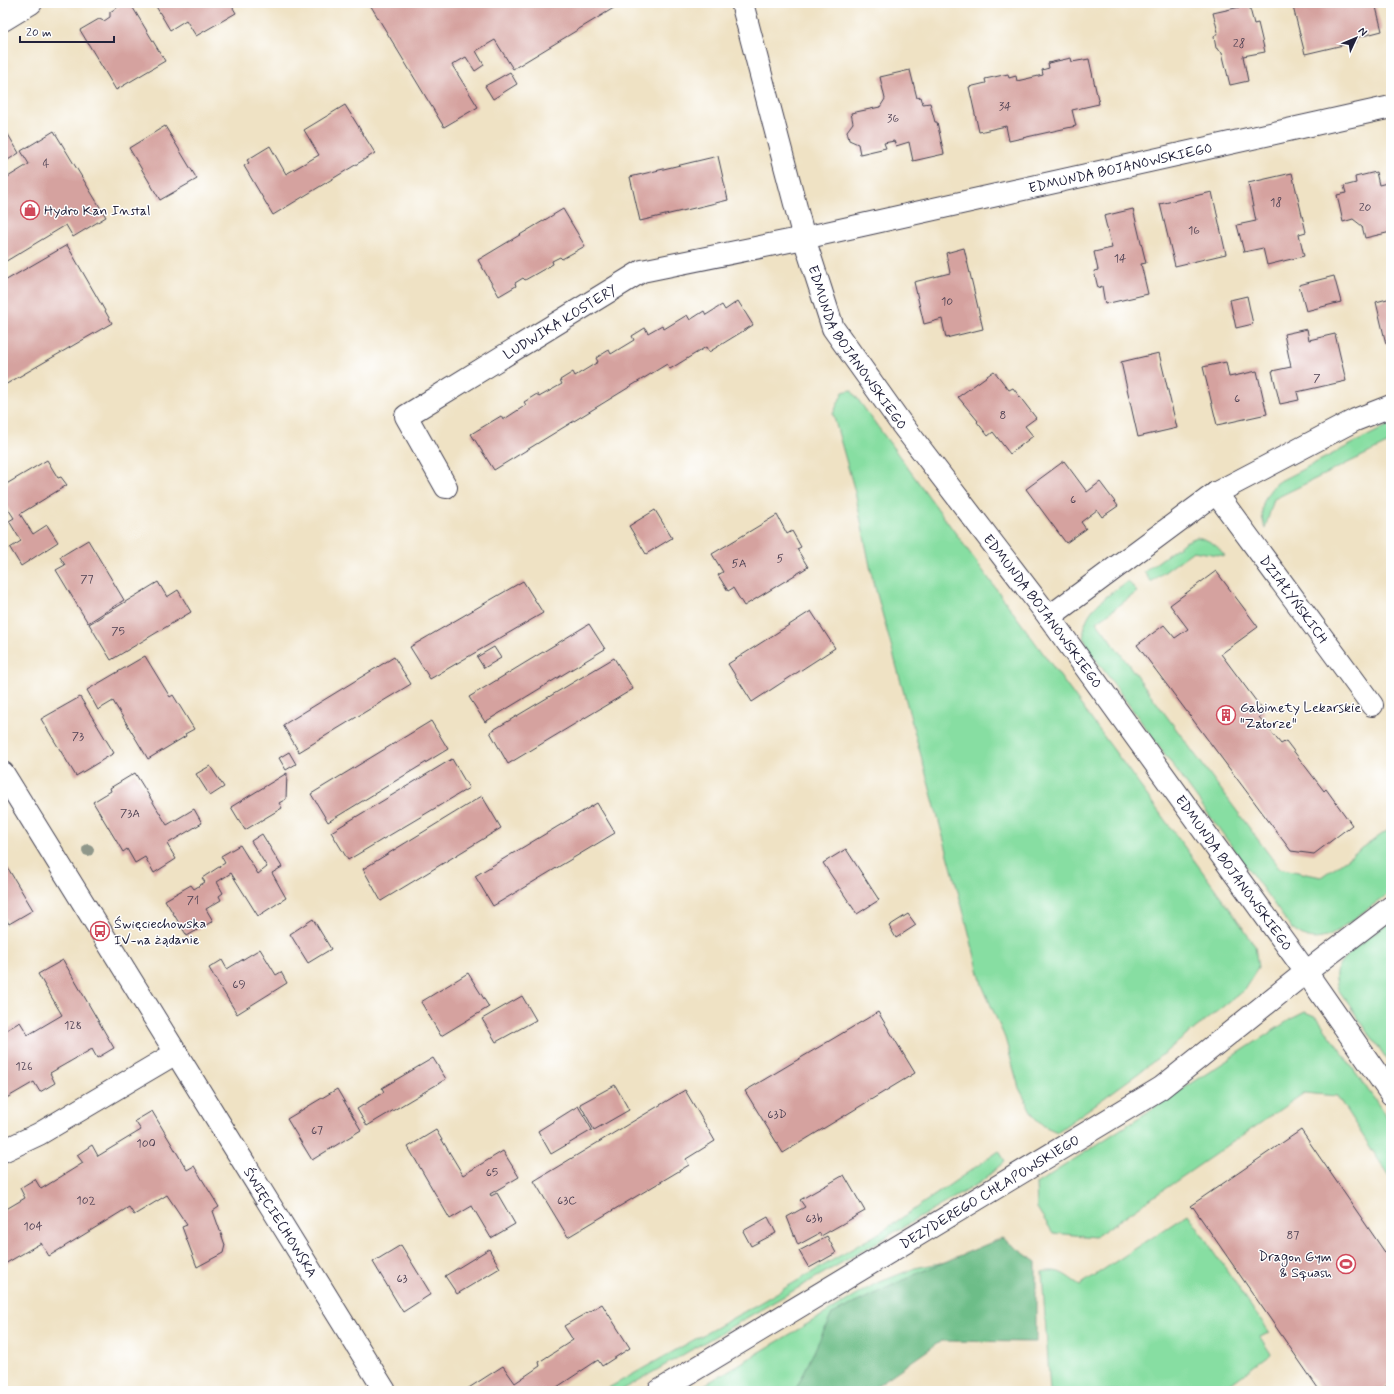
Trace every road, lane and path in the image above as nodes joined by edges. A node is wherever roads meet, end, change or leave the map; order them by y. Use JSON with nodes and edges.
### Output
{"nodes":[{"id":1,"x":31,"y":3,"type":"edge"},
{"id":2,"x":742,"y":3,"type":"edge"},
{"id":3,"x":3,"y":20,"type":"edge"},
{"id":4,"x":1391,"y":107,"type":"edge"},
{"id":5,"x":804,"y":238,"type":"junction"},
{"id":6,"x":1391,"y":406,"type":"edge"},
{"id":7,"x":446,"y":487,"type":"dead end"},
{"id":8,"x":1216,"y":493,"type":"junction"},
{"id":9,"x":1049,"y":617,"type":"junction"},
{"id":10,"x":1372,"y":705,"type":"dead end"},
{"id":11,"x":3,"y":773,"type":"edge"},
{"id":12,"x":10,"y":799,"type":"edge"},
{"id":13,"x":1391,"y":907,"type":"edge"},
{"id":14,"x":1306,"y":972,"type":"junction"},
{"id":15,"x":176,"y":1053,"type":"junction"},
{"id":16,"x":1391,"y":1094,"type":"edge"},
{"id":17,"x":3,"y":1151,"type":"edge"},
{"id":18,"x":385,"y":1391,"type":"edge"},
{"id":19,"x":659,"y":1391,"type":"edge"}],
"edges":[{"from":1,"to":3,"type":"street"},
{"from":2,"to":5,"type":"street","name":"EDMUNDA BOJANOWSKIEGO"},
{"from":4,"to":5,"type":"street","name":"EDMUNDA BOJANOWSKIEGO"},
{"from":5,"to":7,"type":"street","name":"LUDWIKA KOSTERY"},
{"from":5,"to":9,"type":"street","name":"EDMUNDA BOJANOWSKIEGO"},
{"from":6,"to":8,"type":"street"},
{"from":8,"to":9,"type":"street"},
{"from":8,"to":10,"type":"street","name":"DZIAŁYŃSKICH"},
{"from":9,"to":14,"type":"street","name":"EDMUNDA BOJANOWSKIEGO"},
{"from":11,"to":12,"type":"street","name":"ŚWIĘCIECHOWSKA"},
{"from":12,"to":15,"type":"street","name":"ŚWIĘCIECHOWSKA"},
{"from":13,"to":14,"type":"street"},
{"from":14,"to":16,"type":"street","name":"EDMUNDA BOJANOWSKIEGO"},
{"from":14,"to":19,"type":"street","name":"DEZYDEREGO CHŁAPOWSKIEGO"},
{"from":15,"to":17,"type":"street"},
{"from":15,"to":18,"type":"street","name":"ŚWIĘCIECHOWSKA"}]}
